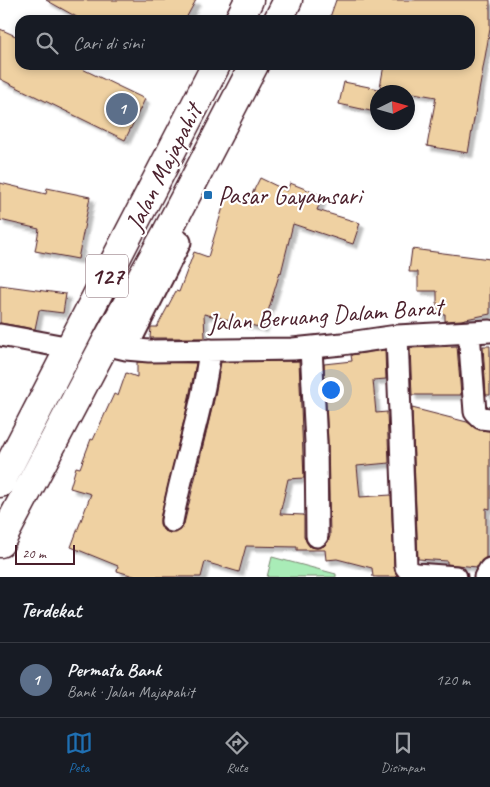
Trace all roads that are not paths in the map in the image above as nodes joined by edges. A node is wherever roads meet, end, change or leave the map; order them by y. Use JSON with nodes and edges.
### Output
{"nodes":[{"id":1,"x":249,"y":0,"type":"edge"},
{"id":2,"x":288,"y":0,"type":"edge"},
{"id":3,"x":241,"y":15,"type":"edge"},
{"id":4,"x":280,"y":15,"type":"edge"},
{"id":5,"x":213,"y":70,"type":"edge"},
{"id":6,"x":251,"y":70,"type":"edge"},
{"id":7,"x":480,"y":332,"type":"edge"},
{"id":8,"x":0,"y":335,"type":"edge"},
{"id":9,"x":397,"y":336,"type":"junction"},
{"id":10,"x":116,"y":347,"type":"junction"},
{"id":11,"x":71,"y":348,"type":"junction"},
{"id":12,"x":311,"y":348,"type":"junction"},
{"id":13,"x":210,"y":350,"type":"junction"},
{"id":14,"x":490,"y":419,"type":"edge"},
{"id":15,"x":0,"y":482,"type":"edge"},
{"id":16,"x":172,"y":521,"type":"dead end"},
{"id":17,"x":317,"y":536,"type":"dead end"},
{"id":18,"x":0,"y":543,"type":"edge"},
{"id":19,"x":490,"y":569,"type":"edge"},
{"id":20,"x":456,"y":577,"type":"edge"},
{"id":21,"x":485,"y":577,"type":"edge"}],
"edges":[{"from":1,"to":3,"type":"main road"},
{"from":2,"to":4,"type":"main road"},
{"from":5,"to":11,"type":"main road","name":"Jalan Majapahit","number":"127"},
{"from":6,"to":10,"type":"main road","name":"Jalan Majapahit","number":"127"},
{"from":7,"to":9,"type":"street","name":"Jalan Beruang Dalam Barat"},
{"from":7,"to":14,"type":"street"},
{"from":8,"to":11,"type":"street"},
{"from":9,"to":12,"type":"street","name":"Jalan Beruang Dalam Barat"},
{"from":9,"to":20,"type":"street"},
{"from":10,"to":13,"type":"street","name":"Jalan Beruang Dalam Barat"},
{"from":10,"to":18,"type":"main road","name":"Jalan Majapahit","number":"127"},
{"from":11,"to":15,"type":"main road","name":"Jalan Majapahit","number":"127"},
{"from":12,"to":13,"type":"street","name":"Jalan Beruang Dalam Barat"},
{"from":12,"to":17,"type":"street"},
{"from":13,"to":16,"type":"street"},
{"from":19,"to":21,"type":"street"}]}
